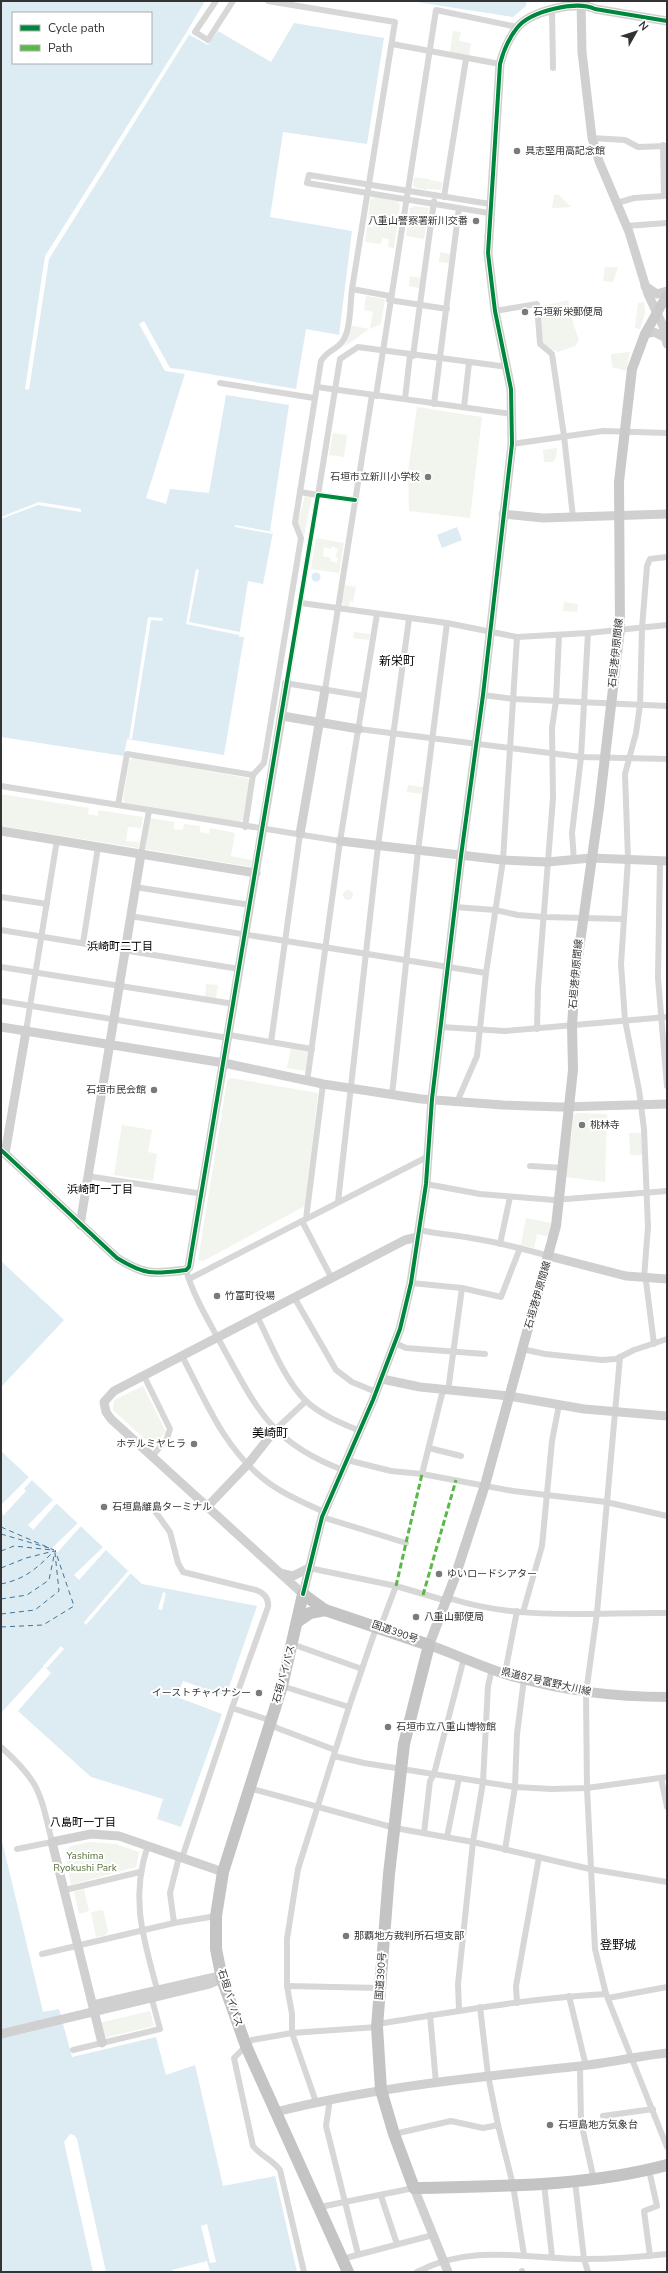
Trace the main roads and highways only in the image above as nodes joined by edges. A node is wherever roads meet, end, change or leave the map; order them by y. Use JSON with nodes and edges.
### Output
{"nodes":[{"id":1,"x":667,"y":295,"type":"edge"},
{"id":2,"x":303,"y":1594,"type":"joint"},
{"id":3,"x":325,"y":1610,"type":"junction"},
{"id":4,"x":297,"y":1622,"type":"junction"},
{"id":5,"x":429,"y":1645,"type":"junction"},
{"id":6,"x":667,"y":1697,"type":"edge"},
{"id":7,"x":667,"y":2165,"type":"edge"},
{"id":8,"x":348,"y":2272,"type":"edge"}],
"edges":[{"from":1,"to":5,"type":"main road","name":"石垣港伊原間線"},
{"from":2,"to":3,"type":"highway","name":"国道390号"},
{"from":2,"to":4,"type":"highway","name":"石垣バイパス"},
{"from":3,"to":4,"type":"highway"},
{"from":3,"to":5,"type":"highway","name":"国道390号"},
{"from":4,"to":8,"type":"highway","name":"石垣バイパス"},
{"from":5,"to":6,"type":"main road","name":"県道87号富野大川線"},
{"from":5,"to":7,"type":"highway","name":"国道390号"}]}
